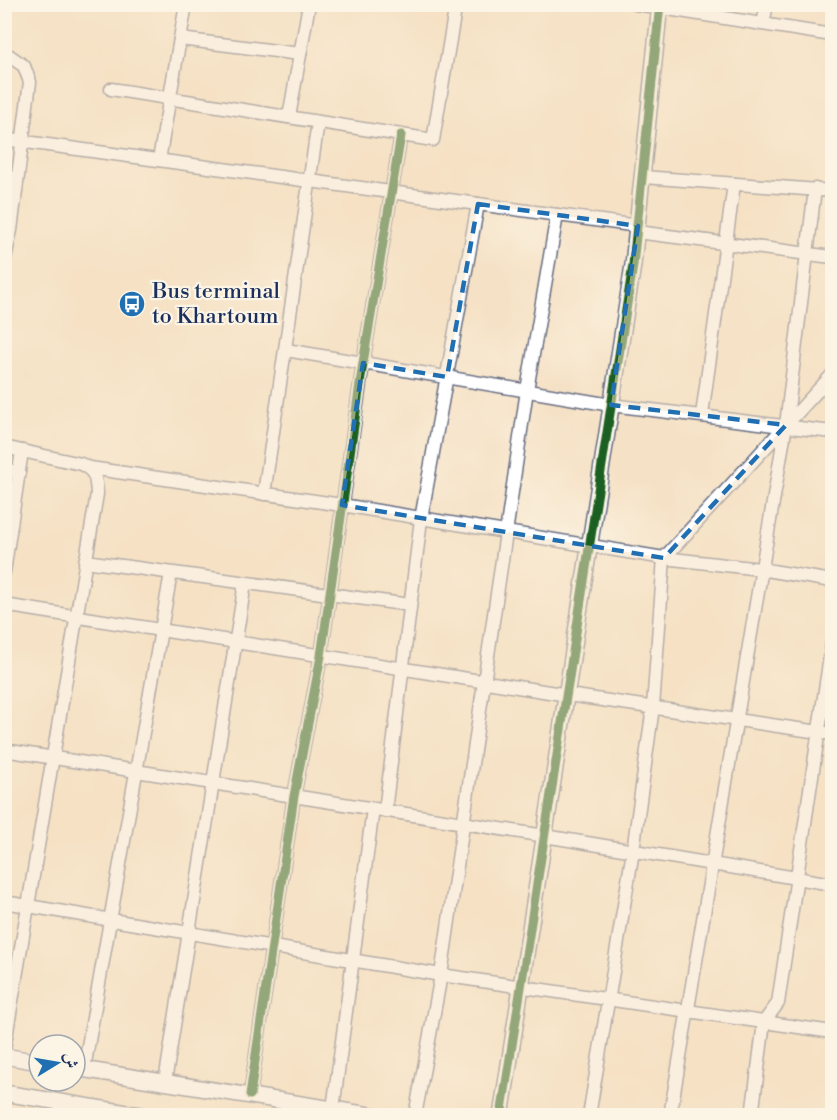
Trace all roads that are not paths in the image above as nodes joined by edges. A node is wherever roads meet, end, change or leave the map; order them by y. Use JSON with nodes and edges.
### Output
{"nodes":[{"id":1,"x":186,"y":4,"type":"edge"},
{"id":2,"x":309,"y":4,"type":"edge"},
{"id":3,"x":456,"y":4,"type":"edge"},
{"id":4,"x":636,"y":4,"type":"edge"},
{"id":5,"x":767,"y":4,"type":"edge"},
{"id":6,"x":659,"y":6,"type":"edge"},
{"id":7,"x":763,"y":24,"type":"junction"},
{"id":8,"x":832,"y":35,"type":"edge"},
{"id":9,"x":180,"y":39,"type":"junction"},
{"id":10,"x":4,"y":52,"type":"edge"},
{"id":11,"x":300,"y":54,"type":"junction"},
{"id":12,"x":111,"y":89,"type":"dead end"},
{"id":13,"x":170,"y":98,"type":"junction"},
{"id":14,"x":289,"y":117,"type":"junction"},
{"id":15,"x":318,"y":122,"type":"junction"},
{"id":16,"x":401,"y":135,"type":"junction"},
{"id":17,"x":4,"y":139,"type":"edge"},
{"id":18,"x":22,"y":141,"type":"junction"},
{"id":19,"x":159,"y":160,"type":"junction"},
{"id":20,"x":643,"y":177,"type":"junction"},
{"id":21,"x":311,"y":181,"type":"junction"},
{"id":22,"x":734,"y":184,"type":"junction"},
{"id":23,"x":815,"y":189,"type":"junction"},
{"id":24,"x":832,"y":191,"type":"edge"},
{"id":25,"x":391,"y":192,"type":"junction"},
{"id":26,"x":478,"y":204,"type":"junction"},
{"id":27,"x":557,"y":215,"type":"junction"},
{"id":28,"x":8,"y":223,"type":"edge"},
{"id":29,"x":638,"y":229,"type":"junction"},
{"id":30,"x":726,"y":244,"type":"junction"},
{"id":31,"x":808,"y":254,"type":"junction"},
{"id":32,"x":832,"y":258,"type":"edge"},
{"id":33,"x":4,"y":263,"type":"edge"},
{"id":34,"x":286,"y":350,"type":"junction"},
{"id":35,"x":363,"y":363,"type":"junction"},
{"id":36,"x":832,"y":375,"type":"edge"},
{"id":37,"x":447,"y":377,"type":"junction"},
{"id":38,"x":527,"y":390,"type":"junction"},
{"id":39,"x":611,"y":405,"type":"junction"},
{"id":40,"x":702,"y":415,"type":"junction"},
{"id":41,"x":786,"y":425,"type":"junction"},
{"id":42,"x":832,"y":432,"type":"edge"},
{"id":43,"x":4,"y":447,"type":"edge"},
{"id":44,"x":22,"y":451,"type":"junction"},
{"id":45,"x":90,"y":468,"type":"junction"},
{"id":46,"x":4,"y":469,"type":"edge"},
{"id":47,"x":19,"y":472,"type":"junction"},
{"id":48,"x":264,"y":494,"type":"junction"},
{"id":49,"x":342,"y":505,"type":"junction"},
{"id":50,"x":421,"y":519,"type":"junction"},
{"id":51,"x":507,"y":533,"type":"junction"},
{"id":52,"x":590,"y":546,"type":"junction"},
{"id":53,"x":664,"y":558,"type":"junction"},
{"id":54,"x":85,"y":561,"type":"junction"},
{"id":55,"x":760,"y":569,"type":"junction"},
{"id":56,"x":4,"y":572,"type":"edge"},
{"id":57,"x":171,"y":573,"type":"junction"},
{"id":58,"x":832,"y":581,"type":"edge"},
{"id":59,"x":245,"y":583,"type":"junction"},
{"id":60,"x":330,"y":595,"type":"junction"},
{"id":61,"x":4,"y":605,"type":"edge"},
{"id":62,"x":410,"y":605,"type":"junction"},
{"id":63,"x":76,"y":618,"type":"junction"},
{"id":64,"x":160,"y":631,"type":"junction"},
{"id":65,"x":235,"y":643,"type":"junction"},
{"id":66,"x":832,"y":644,"type":"edge"},
{"id":67,"x":321,"y":656,"type":"junction"},
{"id":68,"x":402,"y":669,"type":"junction"},
{"id":69,"x":483,"y":681,"type":"junction"},
{"id":70,"x":568,"y":695,"type":"junction"},
{"id":71,"x":653,"y":707,"type":"junction"},
{"id":72,"x":736,"y":719,"type":"junction"},
{"id":73,"x":819,"y":731,"type":"junction"},
{"id":74,"x":832,"y":734,"type":"edge"},
{"id":75,"x":4,"y":750,"type":"edge"},
{"id":76,"x":53,"y":758,"type":"junction"},
{"id":77,"x":136,"y":771,"type":"junction"},
{"id":78,"x":213,"y":783,"type":"junction"},
{"id":79,"x":294,"y":796,"type":"junction"},
{"id":80,"x":379,"y":810,"type":"junction"},
{"id":81,"x":462,"y":823,"type":"junction"},
{"id":82,"x":545,"y":836,"type":"junction"},
{"id":83,"x":633,"y":851,"type":"junction"},
{"id":84,"x":713,"y":864,"type":"junction"},
{"id":85,"x":798,"y":878,"type":"junction"},
{"id":86,"x":832,"y":884,"type":"edge"},
{"id":87,"x":4,"y":902,"type":"edge"},
{"id":88,"x":29,"y":906,"type":"junction"},
{"id":89,"x":110,"y":919,"type":"junction"},
{"id":90,"x":189,"y":933,"type":"junction"},
{"id":91,"x":272,"y":946,"type":"junction"},
{"id":92,"x":354,"y":960,"type":"junction"},
{"id":93,"x":441,"y":975,"type":"junction"},
{"id":94,"x":522,"y":986,"type":"junction"},
{"id":95,"x":608,"y":999,"type":"junction"},
{"id":96,"x":687,"y":1010,"type":"junction"},
{"id":97,"x":764,"y":1022,"type":"junction"},
{"id":98,"x":832,"y":1032,"type":"edge"},
{"id":99,"x":86,"y":1033,"type":"edge"},
{"id":100,"x":4,"y":1049,"type":"edge"},
{"id":101,"x":4,"y":1056,"type":"edge"},
{"id":102,"x":27,"y":1060,"type":"edge"},
{"id":103,"x":87,"y":1069,"type":"edge"},
{"id":104,"x":165,"y":1082,"type":"junction"},
{"id":105,"x":4,"y":1093,"type":"edge"},
{"id":106,"x":250,"y":1095,"type":"junction"},
{"id":107,"x":333,"y":1109,"type":"junction"},
{"id":108,"x":79,"y":1110,"type":"edge"},
{"id":109,"x":146,"y":1116,"type":"edge"},
{"id":110,"x":376,"y":1116,"type":"edge"},
{"id":111,"x":416,"y":1116,"type":"edge"},
{"id":112,"x":501,"y":1116,"type":"edge"},
{"id":113,"x":589,"y":1116,"type":"edge"},
{"id":114,"x":670,"y":1116,"type":"edge"},
{"id":115,"x":752,"y":1116,"type":"edge"}],
"edges":[{"from":1,"to":9,"type":"street"},
{"from":2,"to":11,"type":"street"},
{"from":3,"to":16,"type":"street"},
{"from":4,"to":6,"type":"street"},
{"from":5,"to":7,"type":"street"},
{"from":6,"to":7,"type":"street"},
{"from":6,"to":20,"type":"street"},
{"from":7,"to":8,"type":"street"},
{"from":9,"to":11,"type":"street"},
{"from":9,"to":13,"type":"street"},
{"from":10,"to":18,"type":"street"},
{"from":11,"to":14,"type":"street"},
{"from":12,"to":13,"type":"street"},
{"from":13,"to":14,"type":"street"},
{"from":13,"to":19,"type":"street"},
{"from":14,"to":15,"type":"street"},
{"from":15,"to":16,"type":"street"},
{"from":15,"to":21,"type":"street"},
{"from":16,"to":25,"type":"street"},
{"from":17,"to":18,"type":"street"},
{"from":18,"to":19,"type":"street"},
{"from":18,"to":28,"type":"street"},
{"from":19,"to":21,"type":"street"},
{"from":20,"to":22,"type":"street"},
{"from":20,"to":29,"type":"street"},
{"from":21,"to":25,"type":"street"},
{"from":21,"to":34,"type":"street"},
{"from":22,"to":23,"type":"street"},
{"from":22,"to":30,"type":"street"},
{"from":23,"to":24,"type":"street"},
{"from":23,"to":31,"type":"street"},
{"from":25,"to":26,"type":"street"},
{"from":25,"to":35,"type":"street"},
{"from":26,"to":27,"type":"street"},
{"from":26,"to":37,"type":"street"},
{"from":27,"to":29,"type":"street"},
{"from":27,"to":38,"type":"street"},
{"from":28,"to":33,"type":"street"},
{"from":29,"to":30,"type":"street"},
{"from":29,"to":39,"type":"street"},
{"from":30,"to":31,"type":"street"},
{"from":30,"to":40,"type":"street"},
{"from":31,"to":32,"type":"street"},
{"from":31,"to":41,"type":"street"},
{"from":34,"to":35,"type":"street"},
{"from":34,"to":48,"type":"street"},
{"from":35,"to":37,"type":"street"},
{"from":35,"to":49,"type":"street"},
{"from":36,"to":41,"type":"street"},
{"from":37,"to":38,"type":"street"},
{"from":37,"to":50,"type":"street"},
{"from":38,"to":39,"type":"street"},
{"from":38,"to":51,"type":"street"},
{"from":39,"to":40,"type":"street"},
{"from":39,"to":52,"type":"street"},
{"from":40,"to":41,"type":"street"},
{"from":41,"to":42,"type":"street"},
{"from":41,"to":53,"type":"street"},
{"from":41,"to":55,"type":"street"},
{"from":43,"to":44,"type":"street"},
{"from":44,"to":45,"type":"street"},
{"from":44,"to":47,"type":"street"},
{"from":45,"to":48,"type":"street"},
{"from":45,"to":54,"type":"street"},
{"from":46,"to":47,"type":"street"},
{"from":47,"to":56,"type":"street"},
{"from":48,"to":49,"type":"street"},
{"from":49,"to":50,"type":"street"},
{"from":49,"to":60,"type":"street"},
{"from":50,"to":51,"type":"street"},
{"from":50,"to":62,"type":"street"},
{"from":51,"to":52,"type":"street"},
{"from":51,"to":69,"type":"street"},
{"from":52,"to":53,"type":"street"},
{"from":52,"to":70,"type":"street"},
{"from":53,"to":55,"type":"street"},
{"from":53,"to":71,"type":"street"},
{"from":54,"to":57,"type":"street"},
{"from":54,"to":63,"type":"street"},
{"from":55,"to":58,"type":"street"},
{"from":55,"to":72,"type":"street"},
{"from":57,"to":59,"type":"street"},
{"from":57,"to":64,"type":"street"},
{"from":59,"to":60,"type":"street"},
{"from":59,"to":65,"type":"street"},
{"from":60,"to":62,"type":"street"},
{"from":60,"to":67,"type":"street"},
{"from":61,"to":63,"type":"street"},
{"from":62,"to":68,"type":"street"},
{"from":63,"to":64,"type":"street"},
{"from":63,"to":76,"type":"street"},
{"from":64,"to":65,"type":"street"},
{"from":64,"to":77,"type":"street"},
{"from":65,"to":67,"type":"street"},
{"from":65,"to":78,"type":"street"},
{"from":66,"to":73,"type":"street"},
{"from":67,"to":68,"type":"street"},
{"from":67,"to":79,"type":"street"},
{"from":68,"to":69,"type":"street"},
{"from":68,"to":80,"type":"street"},
{"from":69,"to":70,"type":"street"},
{"from":69,"to":81,"type":"street"},
{"from":70,"to":71,"type":"street"},
{"from":70,"to":82,"type":"street"},
{"from":71,"to":72,"type":"street"},
{"from":71,"to":83,"type":"street"},
{"from":72,"to":73,"type":"street"},
{"from":72,"to":84,"type":"street"},
{"from":73,"to":74,"type":"street"},
{"from":73,"to":85,"type":"street"},
{"from":75,"to":76,"type":"street"},
{"from":76,"to":77,"type":"street"},
{"from":76,"to":88,"type":"street"},
{"from":77,"to":78,"type":"street"},
{"from":77,"to":89,"type":"street"},
{"from":78,"to":79,"type":"street"},
{"from":78,"to":90,"type":"street"},
{"from":79,"to":80,"type":"street"},
{"from":79,"to":91,"type":"street"},
{"from":80,"to":81,"type":"street"},
{"from":80,"to":92,"type":"street"},
{"from":81,"to":82,"type":"street"},
{"from":81,"to":93,"type":"street"},
{"from":82,"to":83,"type":"street"},
{"from":82,"to":94,"type":"street"},
{"from":83,"to":84,"type":"street"},
{"from":83,"to":95,"type":"street"},
{"from":84,"to":85,"type":"street"},
{"from":84,"to":96,"type":"street"},
{"from":85,"to":86,"type":"street"},
{"from":85,"to":97,"type":"street"},
{"from":87,"to":88,"type":"street"},
{"from":88,"to":89,"type":"street"},
{"from":88,"to":100,"type":"street"},
{"from":89,"to":90,"type":"street"},
{"from":89,"to":99,"type":"street"},
{"from":90,"to":91,"type":"street"},
{"from":90,"to":104,"type":"street"},
{"from":91,"to":92,"type":"street"},
{"from":91,"to":106,"type":"street"},
{"from":92,"to":93,"type":"street"},
{"from":92,"to":107,"type":"street"},
{"from":93,"to":94,"type":"street"},
{"from":93,"to":111,"type":"street"},
{"from":94,"to":95,"type":"street"},
{"from":94,"to":112,"type":"street"},
{"from":95,"to":96,"type":"street"},
{"from":95,"to":113,"type":"street"},
{"from":96,"to":97,"type":"street"},
{"from":96,"to":114,"type":"street"},
{"from":97,"to":98,"type":"street"},
{"from":97,"to":115,"type":"street"},
{"from":101,"to":102,"type":"street"},
{"from":103,"to":104,"type":"street"},
{"from":104,"to":106,"type":"street"},
{"from":105,"to":108,"type":"street"},
{"from":106,"to":107,"type":"street"},
{"from":107,"to":110,"type":"street"},
{"from":108,"to":109,"type":"street"}]}
